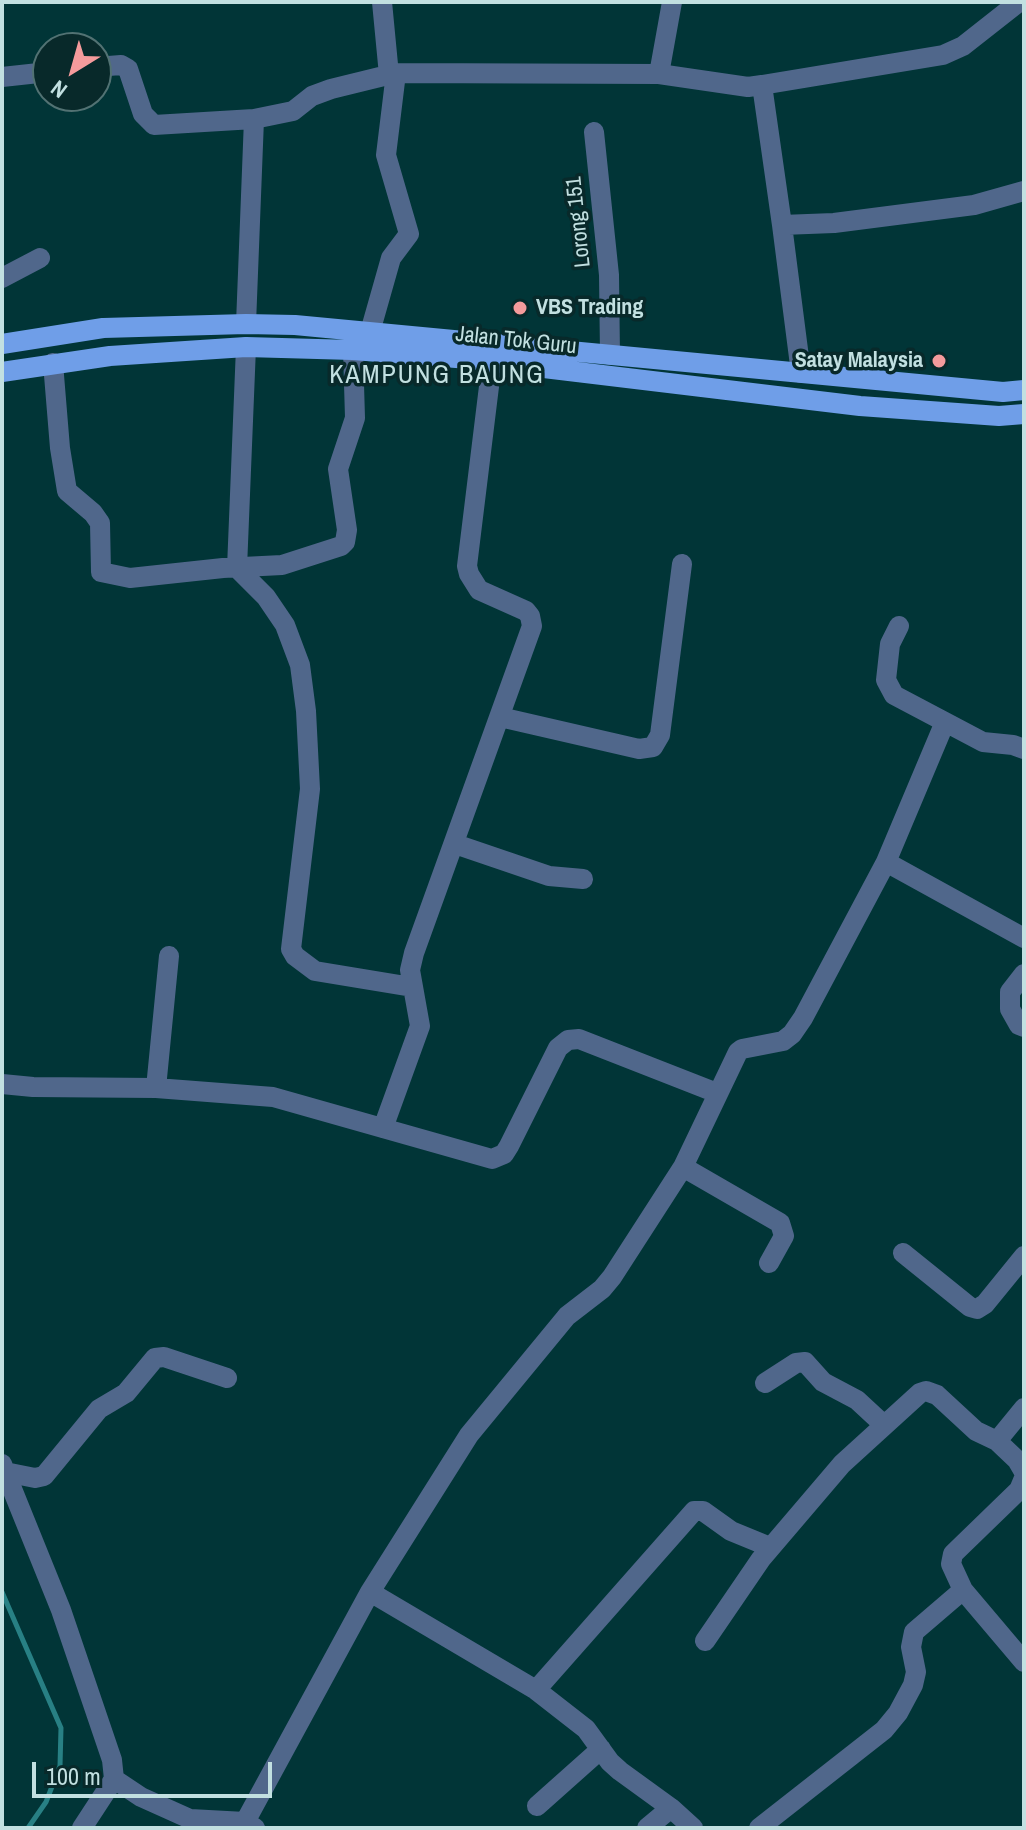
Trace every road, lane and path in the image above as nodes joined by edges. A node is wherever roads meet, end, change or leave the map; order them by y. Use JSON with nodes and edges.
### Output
{"nodes":[{"id":1,"x":382,"y":2,"type":"edge"},
{"id":2,"x":672,"y":2,"type":"edge"},
{"id":3,"x":1020,"y":2,"type":"edge"},
{"id":4,"x":1024,"y":8,"type":"edge"},
{"id":5,"x":112,"y":66,"type":"edge"},
{"id":6,"x":32,"y":74,"type":"edge"},
{"id":7,"x":392,"y":74,"type":"junction"},
{"id":8,"x":659,"y":74,"type":"junction"},
{"id":9,"x":2,"y":77,"type":"edge"},
{"id":10,"x":762,"y":85,"type":"junction"},
{"id":11,"x":254,"y":119,"type":"junction"},
{"id":12,"x":594,"y":132,"type":"dead end"},
{"id":13,"x":1024,"y":191,"type":"edge"},
{"id":14,"x":782,"y":225,"type":"junction"},
{"id":15,"x":40,"y":258,"type":"dead end"},
{"id":16,"x":2,"y":278,"type":"edge"},
{"id":17,"x":246,"y":324,"type":"junction"},
{"id":18,"x":370,"y":332,"type":"junction"},
{"id":19,"x":2,"y":344,"type":"edge"},
{"id":20,"x":246,"y":347,"type":"junction"},
{"id":21,"x":353,"y":350,"type":"junction"},
{"id":22,"x":610,"y":355,"type":"junction"},
{"id":23,"x":492,"y":362,"type":"junction"},
{"id":24,"x":53,"y":363,"type":"junction"},
{"id":25,"x":2,"y":372,"type":"edge"},
{"id":26,"x":801,"y":373,"type":"junction"},
{"id":27,"x":1024,"y":390,"type":"edge"},
{"id":28,"x":1024,"y":414,"type":"edge"},
{"id":29,"x":682,"y":564,"type":"dead end"},
{"id":30,"x":237,"y":568,"type":"junction"},
{"id":31,"x":899,"y":626,"type":"dead end"},
{"id":32,"x":500,"y":717,"type":"junction"},
{"id":33,"x":945,"y":722,"type":"junction"},
{"id":34,"x":1024,"y":749,"type":"edge"},
{"id":35,"x":455,"y":844,"type":"junction"},
{"id":36,"x":886,"y":862,"type":"junction"},
{"id":37,"x":583,"y":879,"type":"dead end"},
{"id":38,"x":1024,"y":938,"type":"edge"},
{"id":39,"x":169,"y":956,"type":"dead end"},
{"id":40,"x":1024,"y":974,"type":"edge"},
{"id":41,"x":412,"y":987,"type":"junction"},
{"id":42,"x":1024,"y":1027,"type":"edge"},
{"id":43,"x":2,"y":1084,"type":"edge"},
{"id":44,"x":156,"y":1088,"type":"junction"},
{"id":45,"x":717,"y":1093,"type":"junction"},
{"id":46,"x":383,"y":1128,"type":"junction"},
{"id":47,"x":683,"y":1167,"type":"junction"},
{"id":48,"x":903,"y":1253,"type":"dead end"},
{"id":49,"x":1024,"y":1256,"type":"edge"},
{"id":50,"x":769,"y":1263,"type":"dead end"},
{"id":51,"x":227,"y":1378,"type":"dead end"},
{"id":52,"x":765,"y":1383,"type":"dead end"},
{"id":53,"x":1024,"y":1408,"type":"edge"},
{"id":54,"x":884,"y":1425,"type":"junction"},
{"id":55,"x":997,"y":1441,"type":"junction"},
{"id":56,"x":4,"y":1468,"type":"edge"},
{"id":57,"x":1024,"y":1472,"type":"edge"},
{"id":58,"x":1024,"y":1478,"type":"edge"},
{"id":59,"x":770,"y":1547,"type":"junction"},
{"id":60,"x":963,"y":1590,"type":"junction"},
{"id":61,"x":370,"y":1592,"type":"junction"},
{"id":62,"x":705,"y":1641,"type":"dead end"},
{"id":63,"x":1024,"y":1662,"type":"edge"},
{"id":64,"x":536,"y":1690,"type":"junction"},
{"id":65,"x":601,"y":1749,"type":"junction"},
{"id":66,"x":114,"y":1779,"type":"junction"},
{"id":67,"x":537,"y":1806,"type":"dead end"},
{"id":68,"x":671,"y":1808,"type":"junction"},
{"id":69,"x":244,"y":1825,"type":"edge"},
{"id":70,"x":82,"y":1828,"type":"edge"},
{"id":71,"x":647,"y":1828,"type":"edge"},
{"id":72,"x":693,"y":1828,"type":"edge"},
{"id":73,"x":759,"y":1828,"type":"edge"}],
"edges":[{"from":1,"to":7,"type":"street"},
{"from":2,"to":8,"type":"street"},
{"from":3,"to":4,"type":"street"},
{"from":3,"to":10,"type":"street"},
{"from":5,"to":11,"type":"street"},
{"from":6,"to":9,"type":"street"},
{"from":7,"to":8,"type":"street"},
{"from":7,"to":11,"type":"street"},
{"from":7,"to":18,"type":"street"},
{"from":8,"to":10,"type":"street"},
{"from":10,"to":14,"type":"street"},
{"from":11,"to":17,"type":"street"},
{"from":12,"to":22,"type":"street","name":"Lorong 151"},
{"from":13,"to":14,"type":"street"},
{"from":14,"to":26,"type":"street"},
{"from":15,"to":16,"type":"street"},
{"from":17,"to":18,"type":"main road","name":"Jalan Tok Guru"},
{"from":17,"to":19,"type":"main road","name":"Jalan Tok Guru"},
{"from":18,"to":22,"type":"main road","name":"Jalan Tok Guru"},
{"from":20,"to":21,"type":"main road","name":"Jalan Tok Guru"},
{"from":20,"to":24,"type":"main road","name":"Jalan Tok Guru"},
{"from":20,"to":30,"type":"street"},
{"from":21,"to":23,"type":"main road","name":"Jalan Tok Guru"},
{"from":21,"to":30,"type":"street"},
{"from":22,"to":26,"type":"main road","name":"Jalan Tok Guru"},
{"from":23,"to":28,"type":"main road","name":"Jalan Tok Guru"},
{"from":23,"to":32,"type":"street"},
{"from":24,"to":25,"type":"main road","name":"Jalan Tok Guru"},
{"from":24,"to":30,"type":"street"},
{"from":26,"to":27,"type":"main road","name":"Jalan Tok Guru"},
{"from":29,"to":32,"type":"street"},
{"from":30,"to":41,"type":"street"},
{"from":31,"to":33,"type":"street"},
{"from":32,"to":35,"type":"street"},
{"from":33,"to":34,"type":"street"},
{"from":33,"to":36,"type":"street"},
{"from":35,"to":37,"type":"street"},
{"from":35,"to":41,"type":"street"},
{"from":36,"to":38,"type":"street"},
{"from":36,"to":45,"type":"street"},
{"from":39,"to":44,"type":"street"},
{"from":40,"to":42,"type":"street"},
{"from":41,"to":46,"type":"street"},
{"from":43,"to":44,"type":"street"},
{"from":44,"to":46,"type":"street"},
{"from":45,"to":46,"type":"street"},
{"from":45,"to":47,"type":"street"},
{"from":47,"to":50,"type":"street"},
{"from":47,"to":61,"type":"street"},
{"from":48,"to":49,"type":"street"},
{"from":51,"to":56,"type":"street"},
{"from":52,"to":54,"type":"street"},
{"from":53,"to":55,"type":"street"},
{"from":54,"to":55,"type":"street"},
{"from":54,"to":59,"type":"street"},
{"from":55,"to":57,"type":"street"},
{"from":56,"to":66,"type":"street"},
{"from":58,"to":60,"type":"street"},
{"from":59,"to":62,"type":"street"},
{"from":59,"to":64,"type":"street"},
{"from":60,"to":63,"type":"street"},
{"from":60,"to":73,"type":"street"},
{"from":61,"to":64,"type":"street"},
{"from":61,"to":69,"type":"street"},
{"from":64,"to":65,"type":"street"},
{"from":65,"to":67,"type":"street"},
{"from":65,"to":68,"type":"street"},
{"from":66,"to":69,"type":"street"},
{"from":66,"to":70,"type":"street"},
{"from":68,"to":71,"type":"street"},
{"from":68,"to":72,"type":"street"}]}
